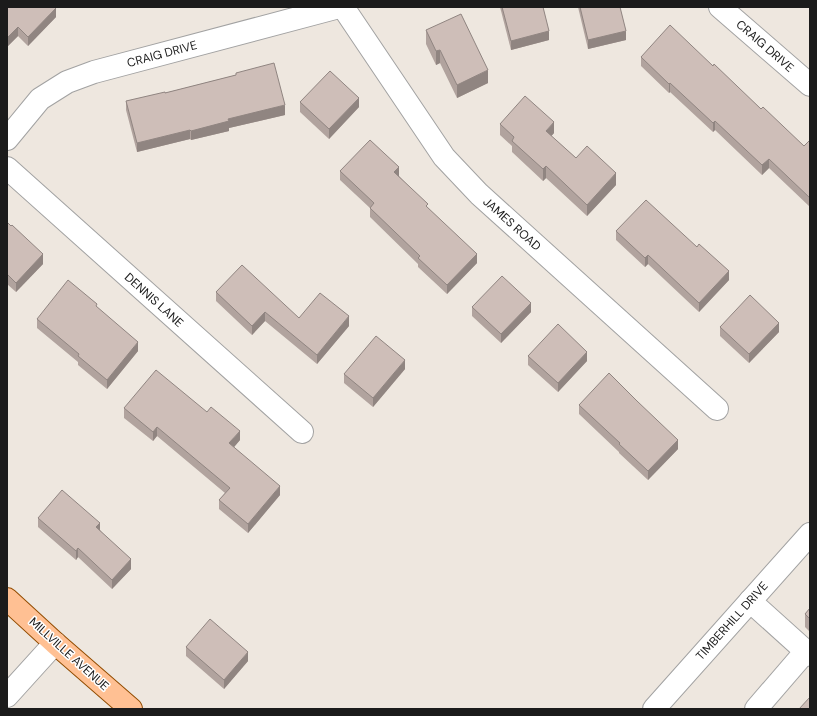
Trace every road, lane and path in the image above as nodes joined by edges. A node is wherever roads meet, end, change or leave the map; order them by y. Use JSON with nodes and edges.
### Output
{"nodes":[{"id":1,"x":339,"y":7,"type":"edge"},
{"id":2,"x":343,"y":7,"type":"edge"},
{"id":3,"x":720,"y":7,"type":"edge"},
{"id":4,"x":810,"y":85,"type":"edge"},
{"id":5,"x":7,"y":139,"type":"edge"},
{"id":6,"x":7,"y":168,"type":"edge"},
{"id":7,"x":717,"y":409,"type":"dead end"},
{"id":8,"x":302,"y":432,"type":"dead end"},
{"id":9,"x":810,"y":534,"type":"edge"},
{"id":10,"x":7,"y":599,"type":"edge"},
{"id":11,"x":750,"y":601,"type":"junction"},
{"id":12,"x":55,"y":643,"type":"junction"},
{"id":13,"x":808,"y":653,"type":"edge"},
{"id":14,"x":7,"y":696,"type":"edge"},
{"id":15,"x":130,"y":709,"type":"edge"},
{"id":16,"x":654,"y":709,"type":"edge"},
{"id":17,"x":756,"y":709,"type":"edge"}],
"edges":[{"from":1,"to":5,"type":"street","name":"CRAIG DRIVE"},
{"from":2,"to":7,"type":"street","name":"JAMES ROAD"},
{"from":3,"to":4,"type":"street","name":"CRAIG DRIVE"},
{"from":6,"to":8,"type":"street","name":"DENNIS LANE"},
{"from":9,"to":11,"type":"street","name":"TIMBERHILL DRIVE"},
{"from":10,"to":12,"type":"main road","name":"MILLVILLE AVENUE"},
{"from":11,"to":13,"type":"street"},
{"from":11,"to":16,"type":"street","name":"TIMBERHILL DRIVE"},
{"from":12,"to":14,"type":"street"},
{"from":12,"to":15,"type":"main road","name":"MILLVILLE AVENUE"},
{"from":13,"to":17,"type":"street"}]}
